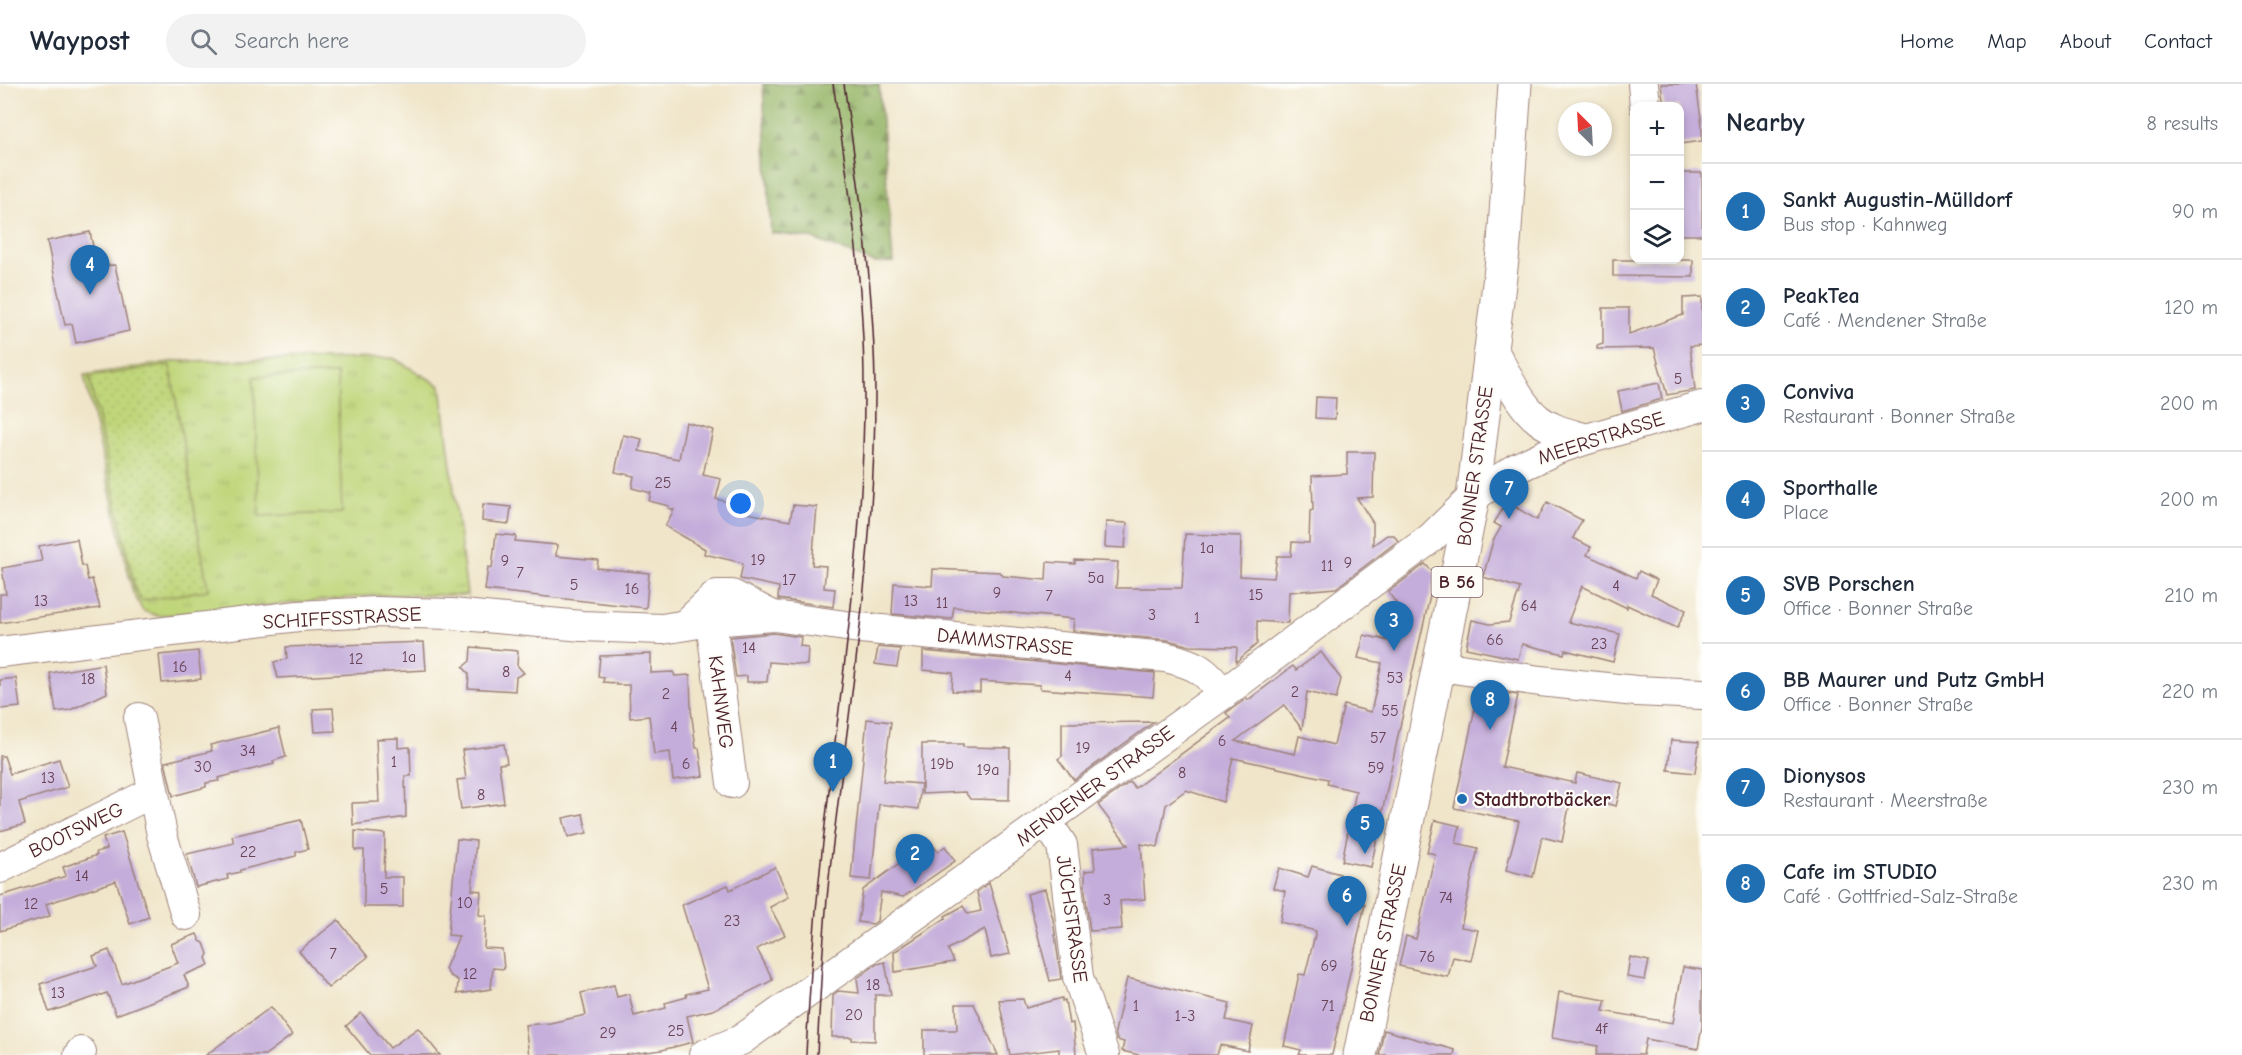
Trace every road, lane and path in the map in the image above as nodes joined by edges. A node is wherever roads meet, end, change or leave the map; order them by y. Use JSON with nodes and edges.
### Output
{"nodes":[{"id":1,"x":1515,"y":84,"type":"edge"},
{"id":2,"x":1643,"y":84,"type":"edge"},
{"id":3,"x":1645,"y":102,"type":"edge"},
{"id":4,"x":1491,"y":346,"type":"junction"},
{"id":5,"x":1702,"y":406,"type":"edge"},
{"id":6,"x":1587,"y":438,"type":"junction"},
{"id":7,"x":1473,"y":497,"type":"junction"},
{"id":8,"x":704,"y":614,"type":"junction"},
{"id":9,"x":0,"y":652,"type":"edge"},
{"id":10,"x":1440,"y":666,"type":"junction"},
{"id":11,"x":1223,"y":694,"type":"junction"},
{"id":12,"x":1702,"y":694,"type":"edge"},
{"id":13,"x":139,"y":718,"type":"dead end"},
{"id":14,"x":732,"y":783,"type":"dead end"},
{"id":15,"x":153,"y":792,"type":"junction"},
{"id":16,"x":1046,"y":820,"type":"junction"},
{"id":17,"x":0,"y":868,"type":"edge"},
{"id":18,"x":186,"y":915,"type":"dead end"},
{"id":19,"x":746,"y":1047,"type":"edge"},
{"id":20,"x":704,"y":1055,"type":"edge"},
{"id":21,"x":1104,"y":1055,"type":"edge"},
{"id":22,"x":1360,"y":1055,"type":"edge"}],
"edges":[{"from":1,"to":4,"type":"main road","name":"BONNER STRASSE","number":"B 56"},
{"from":2,"to":3,"type":"street"},
{"from":4,"to":6,"type":"street"},
{"from":4,"to":7,"type":"main road","name":"BONNER STRASSE","number":"B 56"},
{"from":5,"to":6,"type":"street","name":"MEERSTRASSE"},
{"from":6,"to":7,"type":"street","name":"MEERSTRASSE"},
{"from":7,"to":10,"type":"main road","name":"BONNER STRASSE","number":"B 56"},
{"from":7,"to":11,"type":"street","name":"MENDENER STRASSE"},
{"from":8,"to":9,"type":"street","name":"SCHIFFSSTRASSE"},
{"from":8,"to":11,"type":"street","name":"DAMMSTRASSE"},
{"from":8,"to":14,"type":"street","name":"KAHNWEG"},
{"from":10,"to":12,"type":"street"},
{"from":10,"to":22,"type":"main road","name":"BONNER STRASSE","number":"B 56"},
{"from":11,"to":16,"type":"street","name":"MENDENER STRASSE"},
{"from":13,"to":15,"type":"street"},
{"from":15,"to":17,"type":"street","name":"BOOTSWEG"},
{"from":15,"to":18,"type":"street"},
{"from":16,"to":19,"type":"street","name":"MENDENER STRASSE"},
{"from":16,"to":21,"type":"street","name":"JÜCHSTRASSE"},
{"from":19,"to":20,"type":"street","name":"MENDENER STRASSE"}]}
